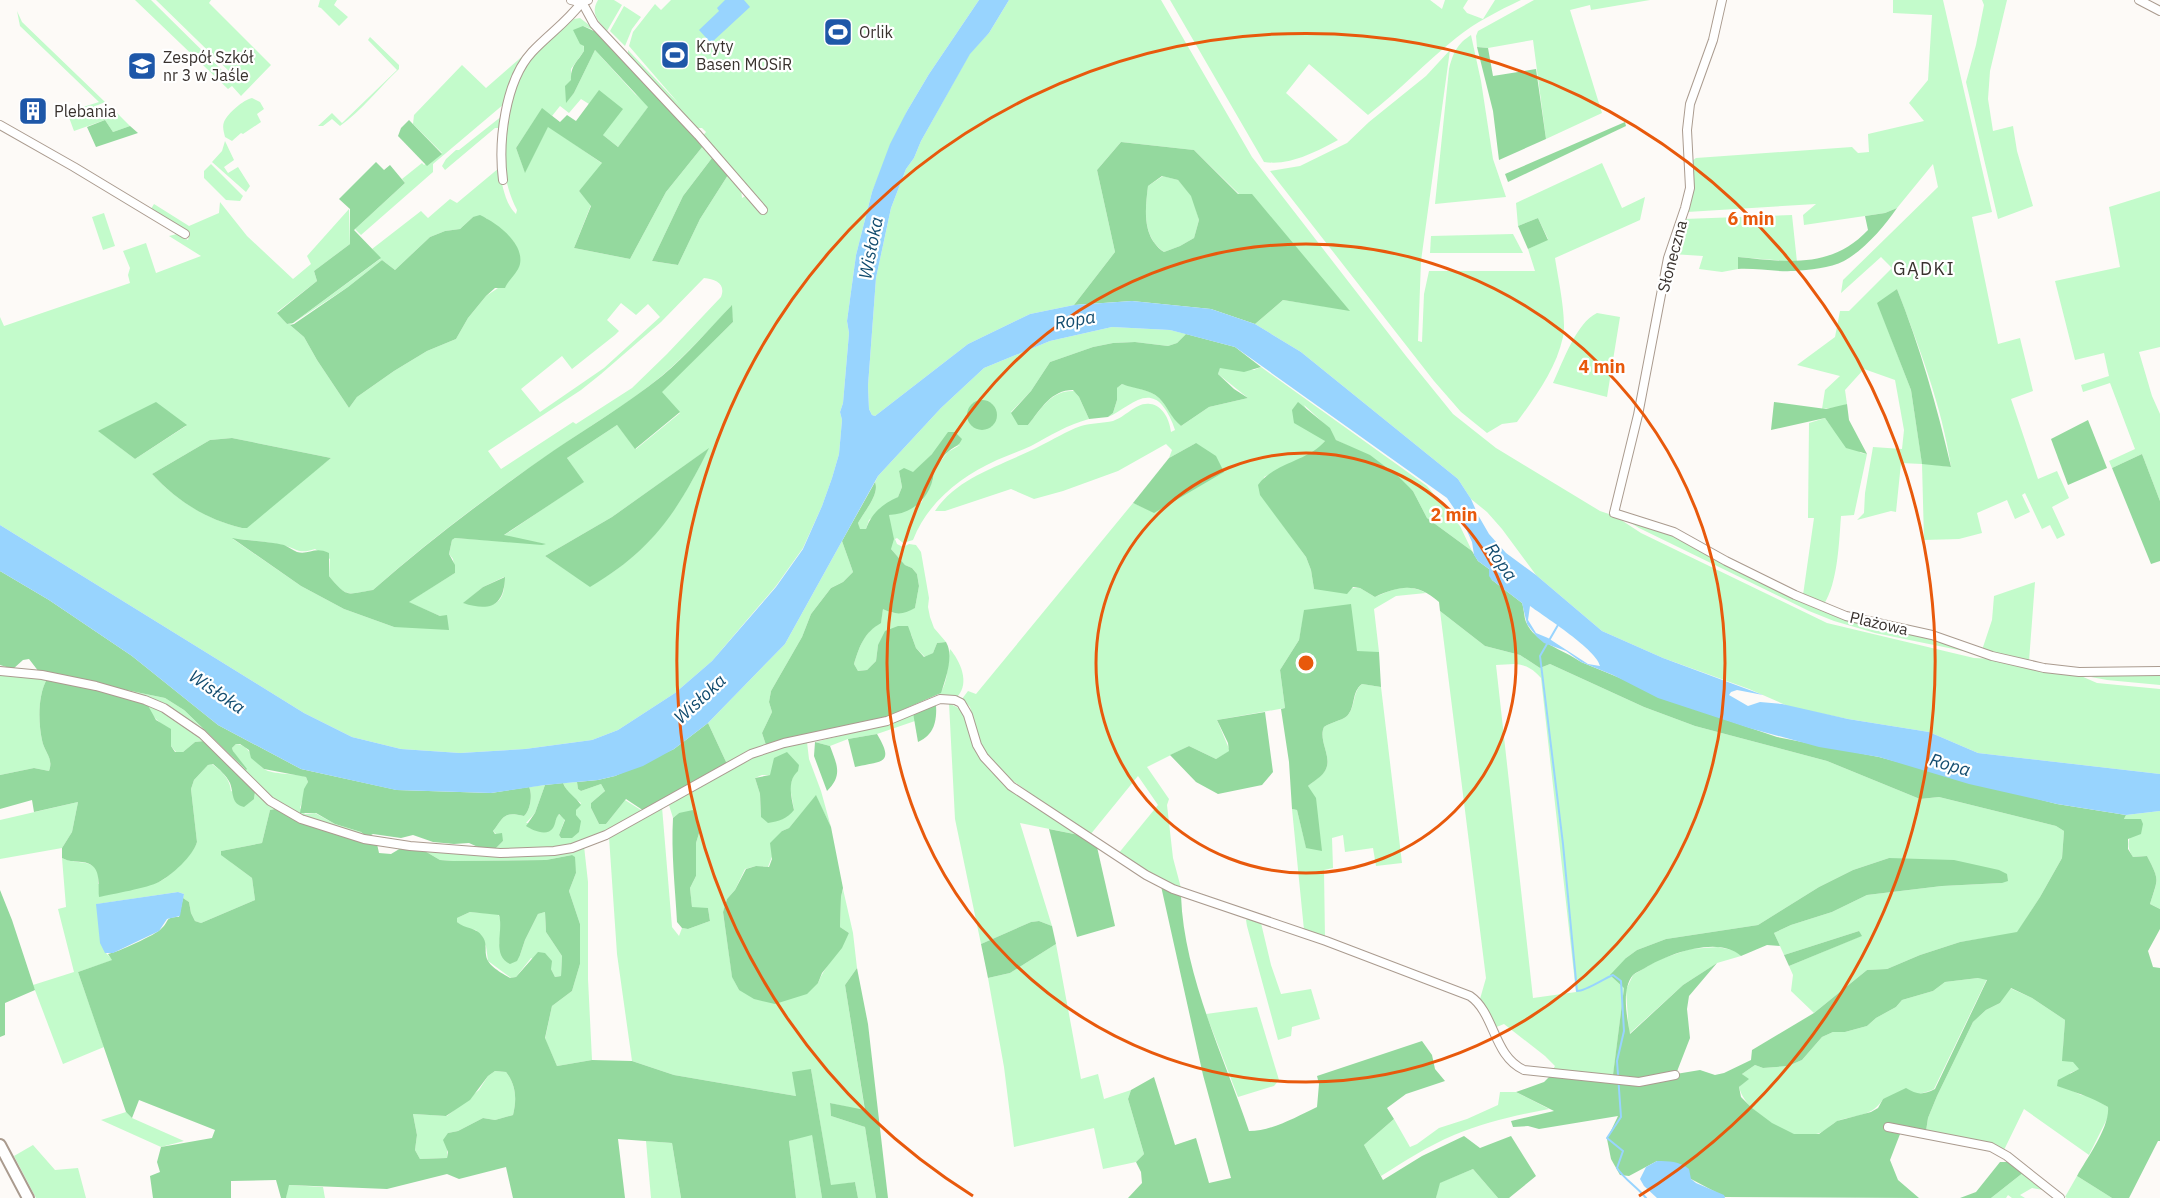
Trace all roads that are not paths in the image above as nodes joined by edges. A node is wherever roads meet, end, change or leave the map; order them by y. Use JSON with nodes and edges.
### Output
{"nodes":[{"id":1,"x":571,"y":0,"type":"edge"},
{"id":2,"x":1722,"y":0,"type":"edge"},
{"id":3,"x":2139,"y":0,"type":"edge"},
{"id":4,"x":585,"y":1,"type":"edge"},
{"id":5,"x":2160,"y":11,"type":"edge"},
{"id":6,"x":0,"y":125,"type":"edge"},
{"id":7,"x":503,"y":180,"type":"dead end"},
{"id":8,"x":763,"y":210,"type":"dead end"},
{"id":9,"x":185,"y":234,"type":"dead end"},
{"id":10,"x":1614,"y":513,"type":"joint"},
{"id":11,"x":0,"y":671,"type":"edge"},
{"id":12,"x":2160,"y":671,"type":"edge"},
{"id":13,"x":1676,"y":1074,"type":"dead end"},
{"id":14,"x":1888,"y":1126,"type":"dead end"},
{"id":15,"x":0,"y":1145,"type":"edge"},
{"id":16,"x":28,"y":1198,"type":"edge"},
{"id":17,"x":2060,"y":1198,"type":"edge"}],
"edges":[{"from":1,"to":4,"type":"street"},
{"from":2,"to":10,"type":"street","name":"Słoneczna"},
{"from":3,"to":5,"type":"street"},
{"from":4,"to":7,"type":"street"},
{"from":4,"to":8,"type":"street"},
{"from":6,"to":9,"type":"street"},
{"from":10,"to":12,"type":"street","name":"Plażowa"},
{"from":11,"to":13,"type":"street"},
{"from":14,"to":17,"type":"street"},
{"from":15,"to":16,"type":"street"}]}
